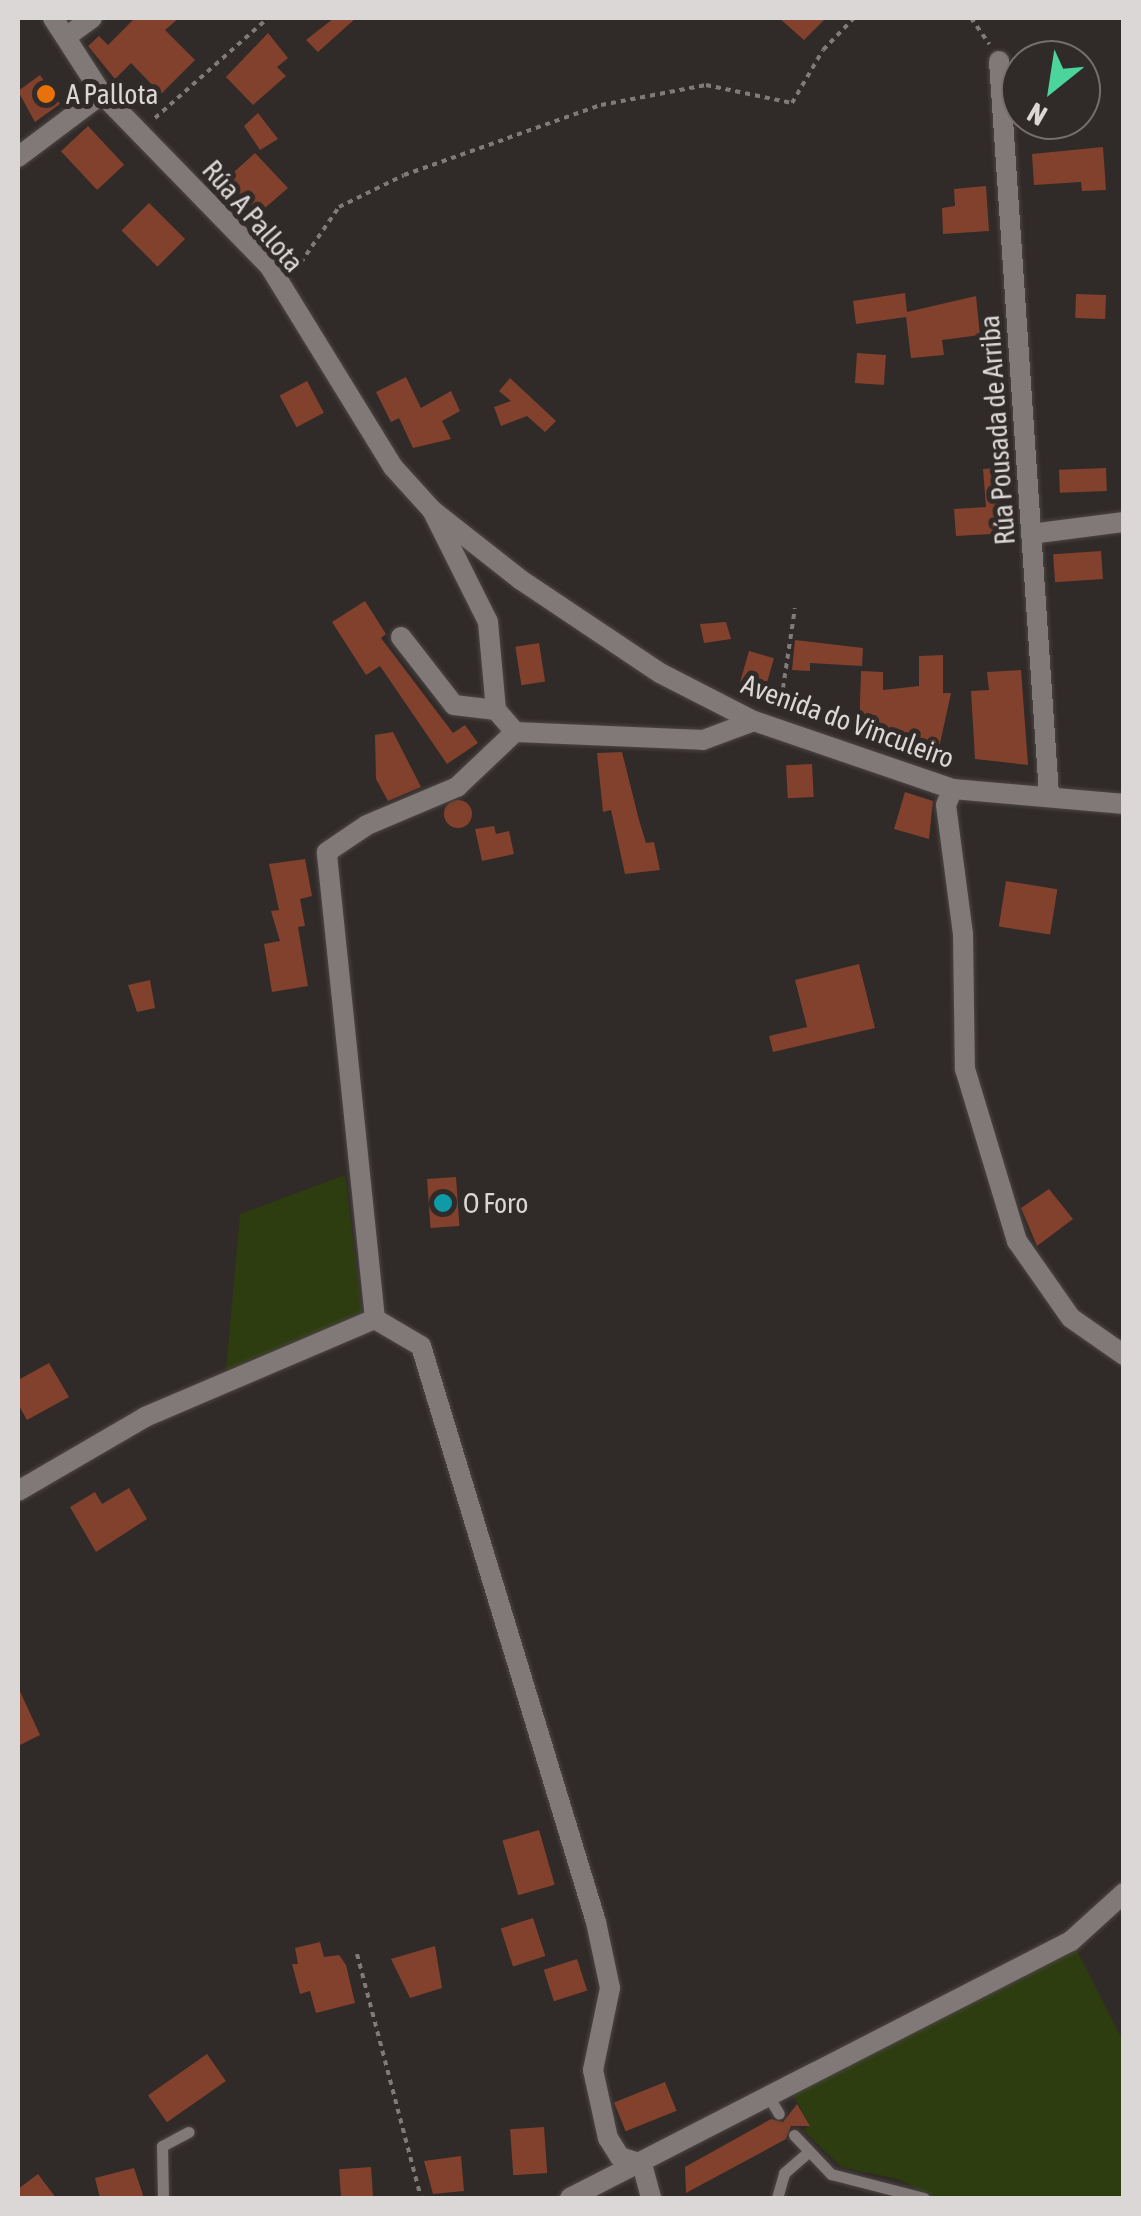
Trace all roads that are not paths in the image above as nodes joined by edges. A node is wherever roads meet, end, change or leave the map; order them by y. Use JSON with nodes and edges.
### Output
{"nodes":[{"id":1,"x":53,"y":18,"type":"edge"},
{"id":2,"x":92,"y":18,"type":"edge"},
{"id":3,"x":66,"y":37,"type":"junction"},
{"id":4,"x":999,"y":61,"type":"road end"},
{"id":5,"x":102,"y":94,"type":"junction"},
{"id":6,"x":18,"y":157,"type":"edge"},
{"id":7,"x":432,"y":510,"type":"junction"},
{"id":8,"x":1124,"y":522,"type":"edge"},
{"id":9,"x":1031,"y":534,"type":"junction"},
{"id":10,"x":401,"y":637,"type":"dead end"},
{"id":11,"x":496,"y":710,"type":"junction"},
{"id":12,"x":754,"y":721,"type":"junction"},
{"id":13,"x":515,"y":732,"type":"junction"},
{"id":14,"x":953,"y":790,"type":"junction"},
{"id":15,"x":1048,"y":794,"type":"junction"},
{"id":16,"x":1124,"y":804,"type":"edge"},
{"id":17,"x":374,"y":1319,"type":"junction"},
{"id":18,"x":1124,"y":1355,"type":"edge"},
{"id":19,"x":18,"y":1491,"type":"edge"},
{"id":20,"x":1124,"y":1893,"type":"edge"},
{"id":21,"x":188,"y":2132,"type":"dead end"},
{"id":22,"x":794,"y":2135,"type":"dead end"},
{"id":23,"x":807,"y":2153,"type":"junction"},
{"id":24,"x":642,"y":2164,"type":"junction"},
{"id":25,"x":163,"y":2198,"type":"edge"},
{"id":26,"x":570,"y":2198,"type":"edge"},
{"id":27,"x":651,"y":2198,"type":"edge"},
{"id":28,"x":777,"y":2198,"type":"edge"},
{"id":29,"x":924,"y":2198,"type":"edge"}],
"edges":[{"from":1,"to":3,"type":"street","name":"Rúa A Pallota"},
{"from":2,"to":3,"type":"street"},
{"from":3,"to":5,"type":"street","name":"Rúa A Pallota"},
{"from":4,"to":9,"type":"street","name":"Rúa Pousada de Arriba"},
{"from":5,"to":6,"type":"street"},
{"from":5,"to":7,"type":"street","name":"Rúa A Pallota"},
{"from":7,"to":11,"type":"street"},
{"from":7,"to":12,"type":"street","name":"Avenida do Vinculeiro"},
{"from":8,"to":9,"type":"street"},
{"from":9,"to":15,"type":"street","name":"Rúa Pousada de Arriba"},
{"from":10,"to":11,"type":"street"},
{"from":11,"to":13,"type":"street"},
{"from":12,"to":13,"type":"street"},
{"from":12,"to":14,"type":"street","name":"Avenida do Vinculeiro"},
{"from":13,"to":17,"type":"street"},
{"from":14,"to":15,"type":"street","name":"Avenida do Vinculeiro"},
{"from":14,"to":18,"type":"street"},
{"from":15,"to":16,"type":"street","name":"Avenida do Vinculeiro"},
{"from":17,"to":19,"type":"street"},
{"from":17,"to":24,"type":"street"},
{"from":20,"to":24,"type":"street"},
{"from":21,"to":25,"type":"lane"},
{"from":22,"to":23,"type":"lane"},
{"from":23,"to":28,"type":"lane"},
{"from":23,"to":29,"type":"lane"},
{"from":24,"to":26,"type":"street"},
{"from":24,"to":27,"type":"street"}]}
